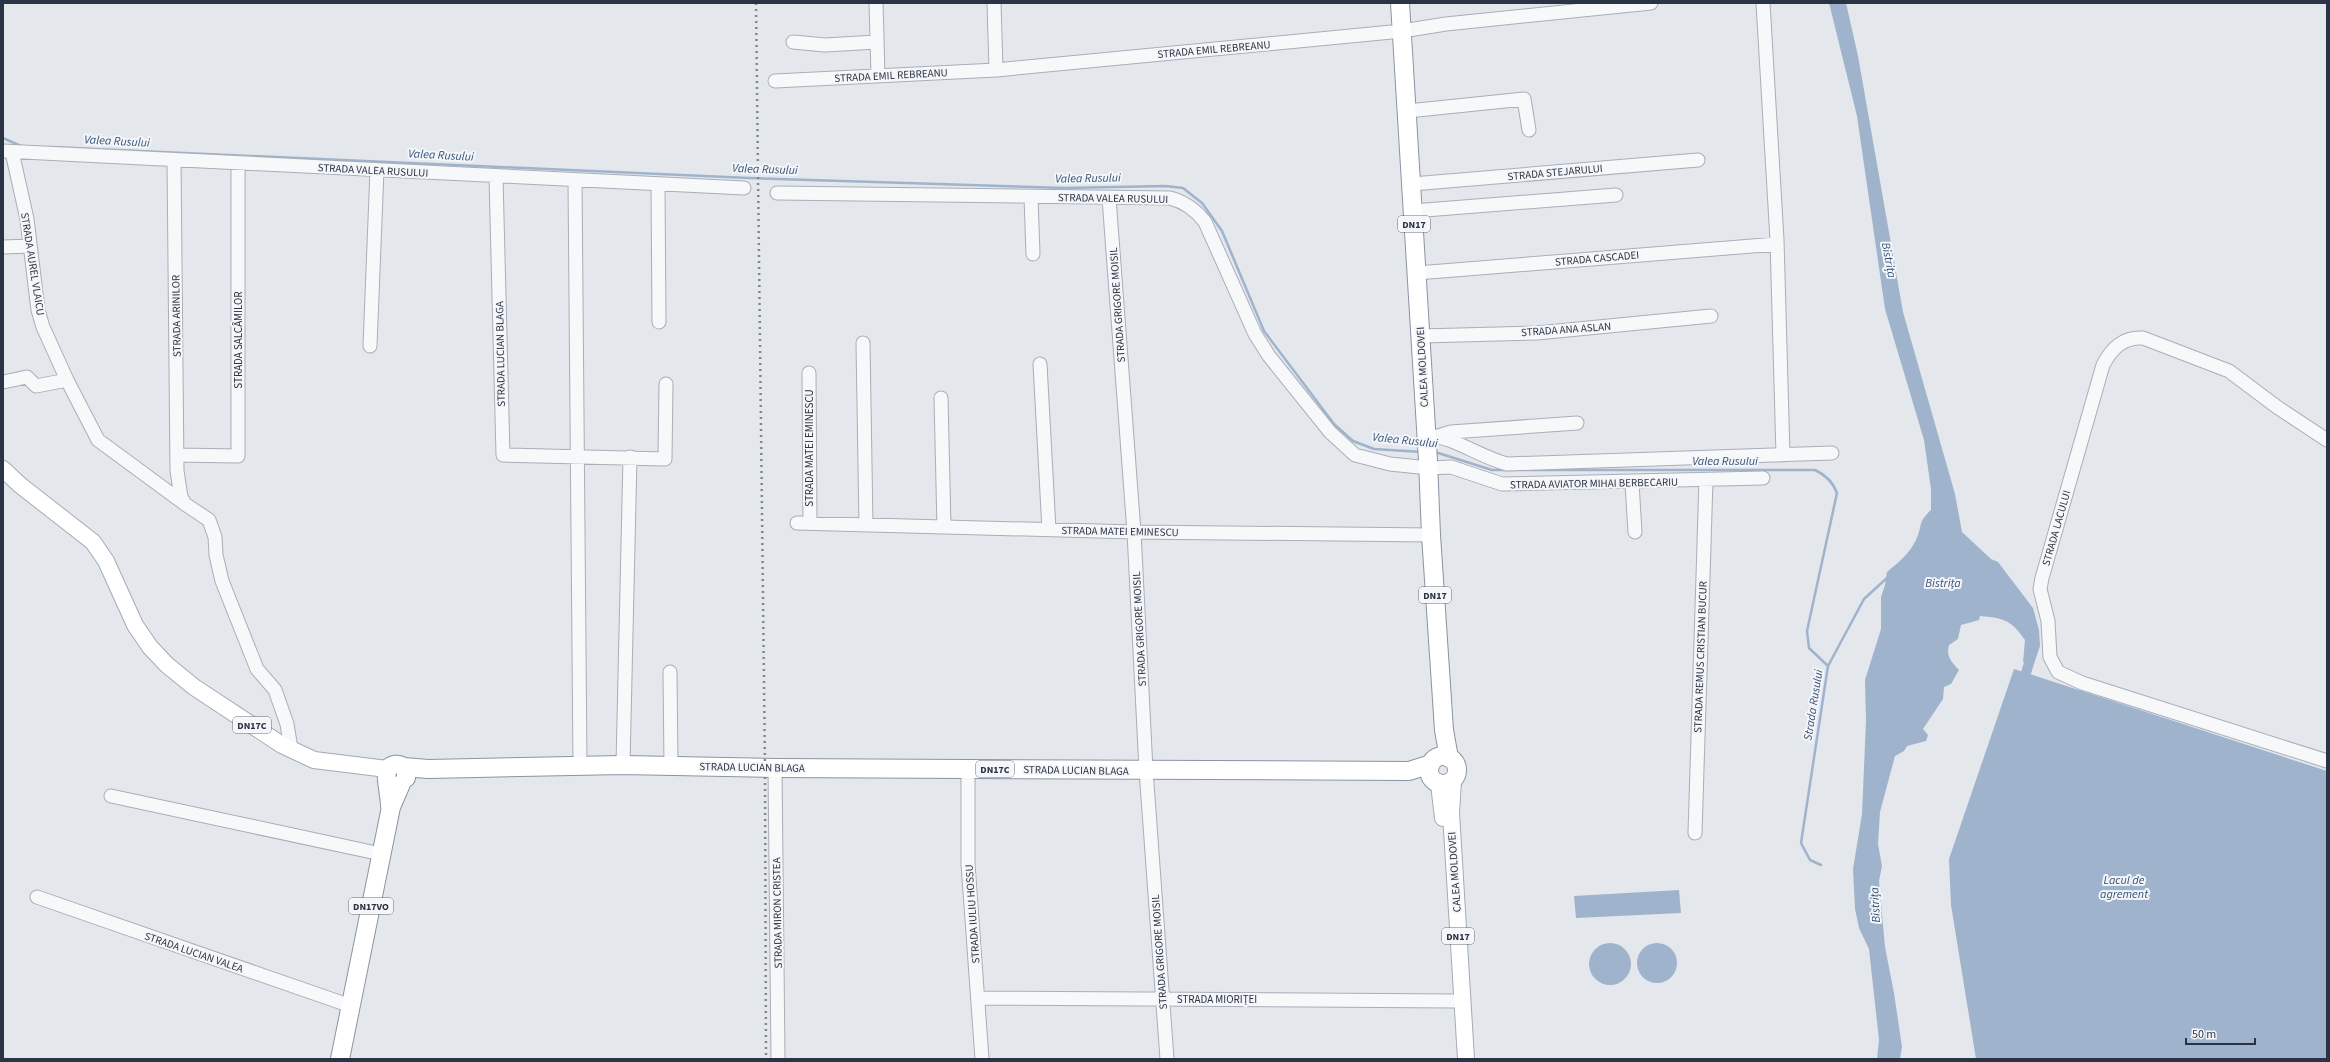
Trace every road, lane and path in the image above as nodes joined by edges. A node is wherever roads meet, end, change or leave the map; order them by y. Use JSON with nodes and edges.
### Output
{"nodes":[{"id":1,"x":876,"y":3,"type":"edge"},
{"id":2,"x":994,"y":3,"type":"edge"},
{"id":3,"x":1400,"y":3,"type":"edge"},
{"id":4,"x":1651,"y":3,"type":"edge"},
{"id":5,"x":1763,"y":3,"type":"edge"},
{"id":6,"x":1402,"y":31,"type":"junction"},
{"id":7,"x":793,"y":42,"type":"dead end"},
{"id":8,"x":877,"y":42,"type":"junction"},
{"id":9,"x":996,"y":70,"type":"junction"},
{"id":10,"x":878,"y":75,"type":"junction"},
{"id":11,"x":775,"y":81,"type":"dead end"},
{"id":12,"x":1408,"y":111,"type":"junction"},
{"id":13,"x":1529,"y":130,"type":"dead end"},
{"id":14,"x":8,"y":151,"type":"edge"},
{"id":15,"x":174,"y":160,"type":"junction"},
{"id":16,"x":1698,"y":160,"type":"dead end"},
{"id":17,"x":238,"y":163,"type":"junction"},
{"id":18,"x":377,"y":170,"type":"junction"},
{"id":19,"x":496,"y":177,"type":"junction"},
{"id":20,"x":575,"y":181,"type":"junction"},
{"id":21,"x":658,"y":184,"type":"junction"},
{"id":22,"x":1412,"y":184,"type":"junction"},
{"id":23,"x":744,"y":188,"type":"dead end"},
{"id":24,"x":777,"y":193,"type":"dead end"},
{"id":25,"x":1616,"y":195,"type":"dead end"},
{"id":26,"x":1031,"y":197,"type":"junction"},
{"id":27,"x":1109,"y":198,"type":"junction"},
{"id":28,"x":1414,"y":211,"type":"junction"},
{"id":29,"x":1777,"y":244,"type":"junction"},
{"id":30,"x":30,"y":246,"type":"junction"},
{"id":31,"x":3,"y":248,"type":"edge"},
{"id":32,"x":1033,"y":254,"type":"dead end"},
{"id":33,"x":1417,"y":273,"type":"junction"},
{"id":34,"x":1711,"y":316,"type":"dead end"},
{"id":35,"x":658,"y":322,"type":"dead end"},
{"id":36,"x":1420,"y":336,"type":"junction"},
{"id":37,"x":863,"y":343,"type":"dead end"},
{"id":38,"x":370,"y":346,"type":"dead end"},
{"id":39,"x":1040,"y":364,"type":"dead end"},
{"id":40,"x":809,"y":374,"type":"dead end"},
{"id":41,"x":67,"y":380,"type":"junction"},
{"id":42,"x":5,"y":381,"type":"edge"},
{"id":43,"x":666,"y":384,"type":"dead end"},
{"id":44,"x":941,"y":398,"type":"dead end"},
{"id":45,"x":1577,"y":423,"type":"dead end"},
{"id":46,"x":2327,"y":440,"type":"edge"},
{"id":47,"x":1430,"y":449,"type":"junction"},
{"id":48,"x":1832,"y":452,"type":"dead end"},
{"id":49,"x":177,"y":455,"type":"junction"},
{"id":50,"x":1783,"y":455,"type":"junction"},
{"id":51,"x":579,"y":457,"type":"junction"},
{"id":52,"x":630,"y":457,"type":"junction"},
{"id":53,"x":3,"y":469,"type":"edge"},
{"id":54,"x":1763,"y":478,"type":"dead end"},
{"id":55,"x":1706,"y":480,"type":"junction"},
{"id":56,"x":1632,"y":483,"type":"junction"},
{"id":57,"x":185,"y":504,"type":"junction"},
{"id":58,"x":866,"y":525,"type":"junction"},
{"id":59,"x":944,"y":527,"type":"junction"},
{"id":60,"x":1049,"y":530,"type":"junction"},
{"id":61,"x":1134,"y":532,"type":"junction"},
{"id":62,"x":1635,"y":532,"type":"dead end"},
{"id":63,"x":1431,"y":535,"type":"junction"},
{"id":64,"x":670,"y":672,"type":"dead end"},
{"id":65,"x":291,"y":749,"type":"junction"},
{"id":66,"x":2327,"y":761,"type":"edge"},
{"id":67,"x":580,"y":765,"type":"junction"},
{"id":68,"x":623,"y":765,"type":"junction"},
{"id":69,"x":671,"y":766,"type":"junction"},
{"id":70,"x":775,"y":768,"type":"junction"},
{"id":71,"x":968,"y":768,"type":"junction"},
{"id":72,"x":1146,"y":770,"type":"junction"},
{"id":73,"x":1440,"y":771,"type":"junction"},
{"id":74,"x":392,"y":774,"type":"junction"},
{"id":75,"x":111,"y":796,"type":"dead end"},
{"id":76,"x":1695,"y":833,"type":"dead end"},
{"id":77,"x":381,"y":854,"type":"junction"},
{"id":78,"x":37,"y":897,"type":"dead end"},
{"id":79,"x":979,"y":998,"type":"junction"},
{"id":80,"x":1162,"y":999,"type":"junction"},
{"id":81,"x":1454,"y":1001,"type":"junction"},
{"id":82,"x":351,"y":1006,"type":"junction"},
{"id":83,"x":340,"y":1059,"type":"edge"},
{"id":84,"x":778,"y":1059,"type":"edge"},
{"id":85,"x":982,"y":1059,"type":"edge"},
{"id":86,"x":1166,"y":1059,"type":"edge"},
{"id":87,"x":1458,"y":1059,"type":"edge"},
{"id":88,"x":1466,"y":1059,"type":"edge"}],
"edges":[{"from":1,"to":8,"type":"street"},
{"from":2,"to":9,"type":"street"},
{"from":3,"to":6,"type":"highway","name":"CALEA MOLDOVEI","number":"DN17"},
{"from":4,"to":6,"type":"street","name":"STRADA EMIL REBREANU"},
{"from":5,"to":29,"type":"street"},
{"from":6,"to":9,"type":"street","name":"STRADA EMIL REBREANU"},
{"from":6,"to":12,"type":"highway","name":"CALEA MOLDOVEI","number":"DN17"},
{"from":7,"to":8,"type":"street"},
{"from":8,"to":10,"type":"street"},
{"from":9,"to":10,"type":"street","name":"STRADA EMIL REBREANU"},
{"from":10,"to":11,"type":"street","name":"STRADA EMIL REBREANU"},
{"from":12,"to":13,"type":"street"},
{"from":12,"to":22,"type":"highway","name":"CALEA MOLDOVEI","number":"DN17"},
{"from":14,"to":15,"type":"street","name":"STRADA VALEA RUSULUI"},
{"from":14,"to":30,"type":"street","name":"STRADA AUREL VLAICU"},
{"from":15,"to":17,"type":"street","name":"STRADA VALEA RUSULUI"},
{"from":15,"to":49,"type":"street","name":"STRADA ARINILOR"},
{"from":16,"to":22,"type":"street","name":"STRADA STEJARULUI"},
{"from":17,"to":18,"type":"street","name":"STRADA VALEA RUSULUI"},
{"from":17,"to":49,"type":"street","name":"STRADA SALCÂMILOR"},
{"from":18,"to":19,"type":"street","name":"STRADA VALEA RUSULUI"},
{"from":18,"to":38,"type":"street"},
{"from":19,"to":20,"type":"street","name":"STRADA VALEA RUSULUI"},
{"from":19,"to":51,"type":"street","name":"STRADA LUCIAN BLAGA"},
{"from":20,"to":21,"type":"street","name":"STRADA VALEA RUSULUI"},
{"from":20,"to":51,"type":"street"},
{"from":21,"to":23,"type":"street","name":"STRADA VALEA RUSULUI"},
{"from":21,"to":35,"type":"street"},
{"from":22,"to":28,"type":"highway","name":"CALEA MOLDOVEI","number":"DN17"},
{"from":24,"to":26,"type":"street","name":"STRADA VALEA RUSULUI"},
{"from":25,"to":28,"type":"street"},
{"from":26,"to":27,"type":"street","name":"STRADA VALEA RUSULUI"},
{"from":26,"to":32,"type":"street"},
{"from":27,"to":47,"type":"street","name":"STRADA VALEA RUSULUI"},
{"from":27,"to":61,"type":"street","name":"STRADA GRIGORE MOISIL"},
{"from":28,"to":33,"type":"highway","name":"CALEA MOLDOVEI","number":"DN17"},
{"from":29,"to":33,"type":"street","name":"STRADA CASCADEI"},
{"from":29,"to":50,"type":"street"},
{"from":30,"to":31,"type":"street"},
{"from":30,"to":41,"type":"street","name":"STRADA AUREL VLAICU"},
{"from":33,"to":36,"type":"highway","name":"CALEA MOLDOVEI","number":"DN17"},
{"from":34,"to":36,"type":"street","name":"STRADA ANA ASLAN"},
{"from":36,"to":47,"type":"highway","name":"CALEA MOLDOVEI","number":"DN17"},
{"from":37,"to":58,"type":"street"},
{"from":39,"to":60,"type":"street"},
{"from":40,"to":58,"type":"street","name":"STRADA MATEI EMINESCU"},
{"from":41,"to":42,"type":"street"},
{"from":41,"to":57,"type":"street","name":"STRADA AUREL VLAICU"},
{"from":43,"to":52,"type":"street","name":"STRADA LUCIAN BLAGA"},
{"from":44,"to":59,"type":"street"},
{"from":45,"to":47,"type":"street"},
{"from":46,"to":66,"type":"street","name":"STRADA LACULUI"},
{"from":47,"to":50,"type":"street"},
{"from":47,"to":56,"type":"street","name":"STRADA AVIATOR MIHAI BERBECARIU"},
{"from":47,"to":63,"type":"highway","name":"CALEA MOLDOVEI","number":"DN17"},
{"from":48,"to":50,"type":"street"},
{"from":49,"to":57,"type":"street","name":"STRADA ARINILOR"},
{"from":51,"to":52,"type":"street","name":"STRADA LUCIAN BLAGA"},
{"from":51,"to":67,"type":"street"},
{"from":52,"to":68,"type":"street"},
{"from":53,"to":65,"type":"main road","number":"DN17C"},
{"from":54,"to":55,"type":"street","name":"STRADA AVIATOR MIHAI BERBECARIU"},
{"from":55,"to":56,"type":"street","name":"STRADA AVIATOR MIHAI BERBECARIU"},
{"from":55,"to":76,"type":"street","name":"STRADA REMUS CRISTIAN BUCUR"},
{"from":56,"to":62,"type":"street"},
{"from":57,"to":65,"type":"street","name":"STRADA AUREL VLAICU"},
{"from":58,"to":59,"type":"street","name":"STRADA MATEI EMINESCU"},
{"from":59,"to":60,"type":"street","name":"STRADA MATEI EMINESCU"},
{"from":60,"to":61,"type":"street","name":"STRADA MATEI EMINESCU"},
{"from":61,"to":63,"type":"street","name":"STRADA MATEI EMINESCU"},
{"from":61,"to":72,"type":"street","name":"STRADA GRIGORE MOISIL"},
{"from":63,"to":73,"type":"highway","name":"CALEA MOLDOVEI","number":"DN17"},
{"from":64,"to":69,"type":"street"},
{"from":65,"to":74,"type":"main road","number":"DN17C"},
{"from":67,"to":68,"type":"highway","name":"STRADA LUCIAN BLAGA","number":"DN17C"},
{"from":67,"to":74,"type":"highway","name":"STRADA LUCIAN BLAGA","number":"DN17C"},
{"from":68,"to":69,"type":"highway","name":"STRADA LUCIAN BLAGA","number":"DN17C"},
{"from":69,"to":70,"type":"highway","name":"STRADA LUCIAN BLAGA","number":"DN17C"},
{"from":70,"to":71,"type":"highway","name":"STRADA LUCIAN BLAGA","number":"DN17C"},
{"from":70,"to":84,"type":"street","name":"STRADA MIRON CRISTEA"},
{"from":71,"to":72,"type":"highway","name":"STRADA LUCIAN BLAGA","number":"DN17C"},
{"from":71,"to":79,"type":"street","name":"STRADA IULIU HOSSU"},
{"from":72,"to":73,"type":"highway","name":"STRADA LUCIAN BLAGA","number":"DN17C"},
{"from":72,"to":80,"type":"street","name":"STRADA GRIGORE MOISIL"},
{"from":73,"to":81,"type":"main road","name":"CALEA MOLDOVEI","number":"DN17"},
{"from":73,"to":88,"type":"main road","name":"CALEA MOLDOVEI","number":"DN17"},
{"from":74,"to":77,"type":"highway","number":"DN17VO"},
{"from":75,"to":77,"type":"street"},
{"from":77,"to":82,"type":"highway","number":"DN17VO"},
{"from":78,"to":82,"type":"street","name":"STRADA LUCIAN VALEA"},
{"from":79,"to":80,"type":"street","name":"STRADA MIORIȚEI"},
{"from":79,"to":85,"type":"street","name":"STRADA IULIU HOSSU"},
{"from":80,"to":81,"type":"street","name":"STRADA MIORIȚEI"},
{"from":80,"to":86,"type":"street","name":"STRADA GRIGORE MOISIL"},
{"from":81,"to":87,"type":"main road","name":"CALEA MOLDOVEI","number":"DN17"},
{"from":82,"to":83,"type":"highway","number":"DN17VO"}]}
